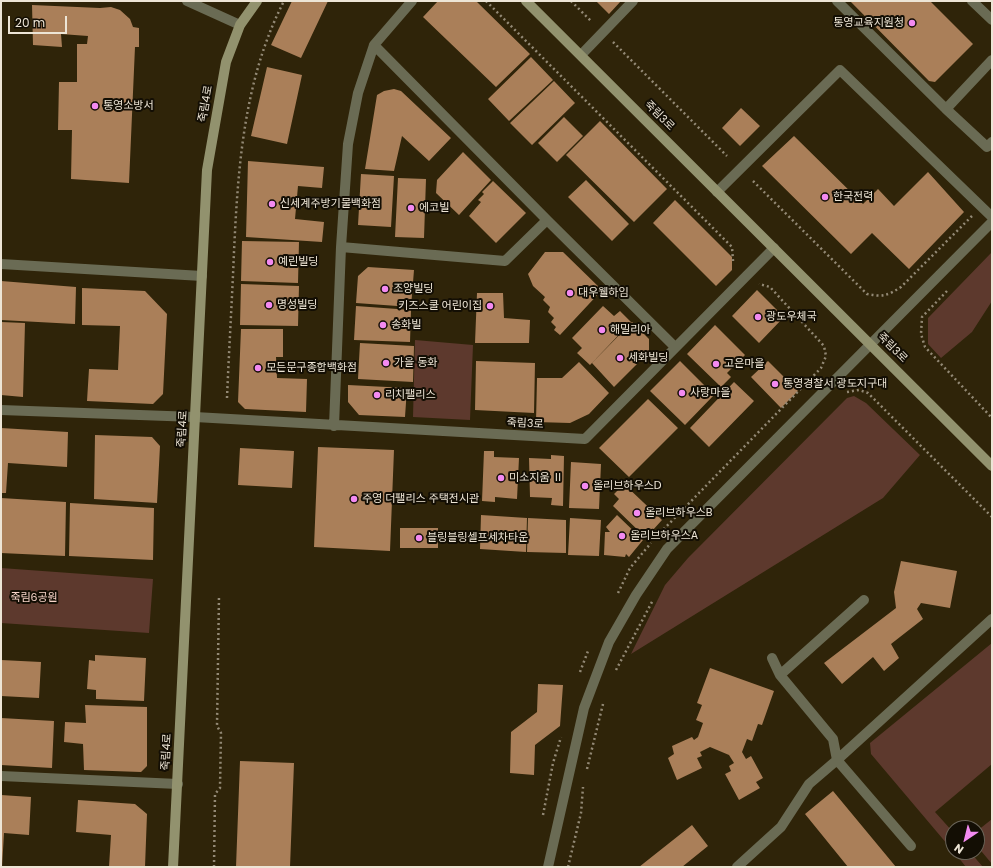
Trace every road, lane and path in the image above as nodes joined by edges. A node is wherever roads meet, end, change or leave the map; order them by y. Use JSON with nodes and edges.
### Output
{"nodes":[{"id":1,"x":187,"y":1,"type":"edge"},
{"id":2,"x":257,"y":1,"type":"edge"},
{"id":3,"x":284,"y":1,"type":"edge"},
{"id":4,"x":412,"y":1,"type":"edge"},
{"id":5,"x":486,"y":1,"type":"edge"},
{"id":6,"x":526,"y":1,"type":"edge"},
{"id":7,"x":571,"y":1,"type":"edge"},
{"id":8,"x":633,"y":1,"type":"edge"},
{"id":9,"x":837,"y":1,"type":"edge"},
{"id":10,"x":972,"y":1,"type":"edge"},
{"id":11,"x":992,"y":20,"type":"edge"},
{"id":12,"x":240,"y":25,"type":"junction"},
{"id":13,"x":596,"y":26,"type":"dead end"},
{"id":14,"x":611,"y":41,"type":"dead end"},
{"id":15,"x":374,"y":45,"type":"junction"},
{"id":16,"x":581,"y":56,"type":"junction"},
{"id":17,"x":992,"y":60,"type":"edge"},
{"id":18,"x":946,"y":109,"type":"junction"},
{"id":19,"x":992,"y":142,"type":"edge"},
{"id":20,"x":727,"y":156,"type":"dead end"},
{"id":21,"x":753,"y":181,"type":"dead end"},
{"id":22,"x":717,"y":192,"type":"junction"},
{"id":23,"x":974,"y":214,"type":"dead end"},
{"id":24,"x":992,"y":217,"type":"edge"},
{"id":25,"x":547,"y":220,"type":"junction"},
{"id":26,"x":992,"y":222,"type":"edge"},
{"id":27,"x":341,"y":247,"type":"junction"},
{"id":28,"x":774,"y":248,"type":"junction"},
{"id":29,"x":734,"y":261,"type":"dead end"},
{"id":30,"x":1,"y":264,"type":"edge"},
{"id":31,"x":202,"y":276,"type":"junction"},
{"id":32,"x":948,"y":290,"type":"dead end"},
{"id":33,"x":871,"y":344,"type":"junction"},
{"id":34,"x":675,"y":347,"type":"junction"},
{"id":35,"x":844,"y":395,"type":"dead end"},
{"id":36,"x":227,"y":398,"type":"dead end"},
{"id":37,"x":1,"y":410,"type":"edge"},
{"id":38,"x":195,"y":417,"type":"junction"},
{"id":39,"x":992,"y":418,"type":"edge"},
{"id":40,"x":334,"y":426,"type":"junction"},
{"id":41,"x":992,"y":466,"type":"edge"},
{"id":42,"x":992,"y":517,"type":"edge"},
{"id":43,"x":219,"y":595,"type":"dead end"},
{"id":44,"x":655,"y":596,"type":"dead end"},
{"id":45,"x":864,"y":600,"type":"dead end"},
{"id":46,"x":992,"y":618,"type":"edge"},
{"id":47,"x":772,"y":658,"type":"dead end"},
{"id":48,"x":615,"y":672,"type":"dead end"},
{"id":49,"x":780,"y":675,"type":"junction"},
{"id":50,"x":604,"y":700,"type":"dead end"},
{"id":51,"x":837,"y":760,"type":"junction"},
{"id":52,"x":586,"y":773,"type":"dead end"},
{"id":53,"x":1,"y":776,"type":"edge"},
{"id":54,"x":585,"y":780,"type":"dead end"},
{"id":55,"x":178,"y":784,"type":"junction"},
{"id":56,"x":911,"y":846,"type":"dead end"},
{"id":57,"x":173,"y":867,"type":"edge"},
{"id":58,"x":214,"y":867,"type":"edge"},
{"id":59,"x":548,"y":867,"type":"edge"},
{"id":60,"x":568,"y":867,"type":"edge"},
{"id":61,"x":737,"y":867,"type":"edge"}],
"edges":[{"from":1,"to":12,"type":"street"},
{"from":2,"to":12,"type":"street","name":"죽림4로"},
{"from":3,"to":36,"type":"path"},
{"from":4,"to":15,"type":"street"},
{"from":5,"to":29,"type":"path"},
{"from":6,"to":16,"type":"street","name":"죽림3로"},
{"from":7,"to":13,"type":"path"},
{"from":8,"to":16,"type":"street"},
{"from":9,"to":18,"type":"street"},
{"from":10,"to":11,"type":"street"},
{"from":12,"to":31,"type":"street","name":"죽림4로"},
{"from":14,"to":20,"type":"path"},
{"from":15,"to":25,"type":"street"},
{"from":15,"to":27,"type":"street"},
{"from":16,"to":22,"type":"street","name":"죽림3로"},
{"from":17,"to":18,"type":"street"},
{"from":18,"to":19,"type":"street"},
{"from":21,"to":23,"type":"path"},
{"from":22,"to":24,"type":"street"},
{"from":22,"to":28,"type":"street","name":"죽림3로"},
{"from":25,"to":27,"type":"street"},
{"from":25,"to":34,"type":"street"},
{"from":26,"to":33,"type":"street"},
{"from":27,"to":40,"type":"street"},
{"from":28,"to":33,"type":"street","name":"죽림3로"},
{"from":28,"to":34,"type":"street","name":"죽림3로"},
{"from":30,"to":31,"type":"street"},
{"from":31,"to":38,"type":"street","name":"죽림4로"},
{"from":32,"to":39,"type":"path"},
{"from":33,"to":41,"type":"street","name":"죽림3로"},
{"from":33,"to":59,"type":"street"},
{"from":34,"to":40,"type":"street","name":"죽림3로"},
{"from":35,"to":42,"type":"path"},
{"from":37,"to":38,"type":"street","name":"죽림3로"},
{"from":38,"to":40,"type":"street","name":"죽림3로"},
{"from":38,"to":55,"type":"street","name":"죽림4로"},
{"from":43,"to":58,"type":"path"},
{"from":44,"to":48,"type":"path"},
{"from":45,"to":49,"type":"street"},
{"from":46,"to":51,"type":"street"},
{"from":47,"to":49,"type":"street"},
{"from":49,"to":51,"type":"street"},
{"from":50,"to":52,"type":"path"},
{"from":51,"to":56,"type":"street"},
{"from":51,"to":61,"type":"street"},
{"from":53,"to":55,"type":"street"},
{"from":54,"to":60,"type":"path"},
{"from":55,"to":57,"type":"street","name":"죽림4로"}]}
